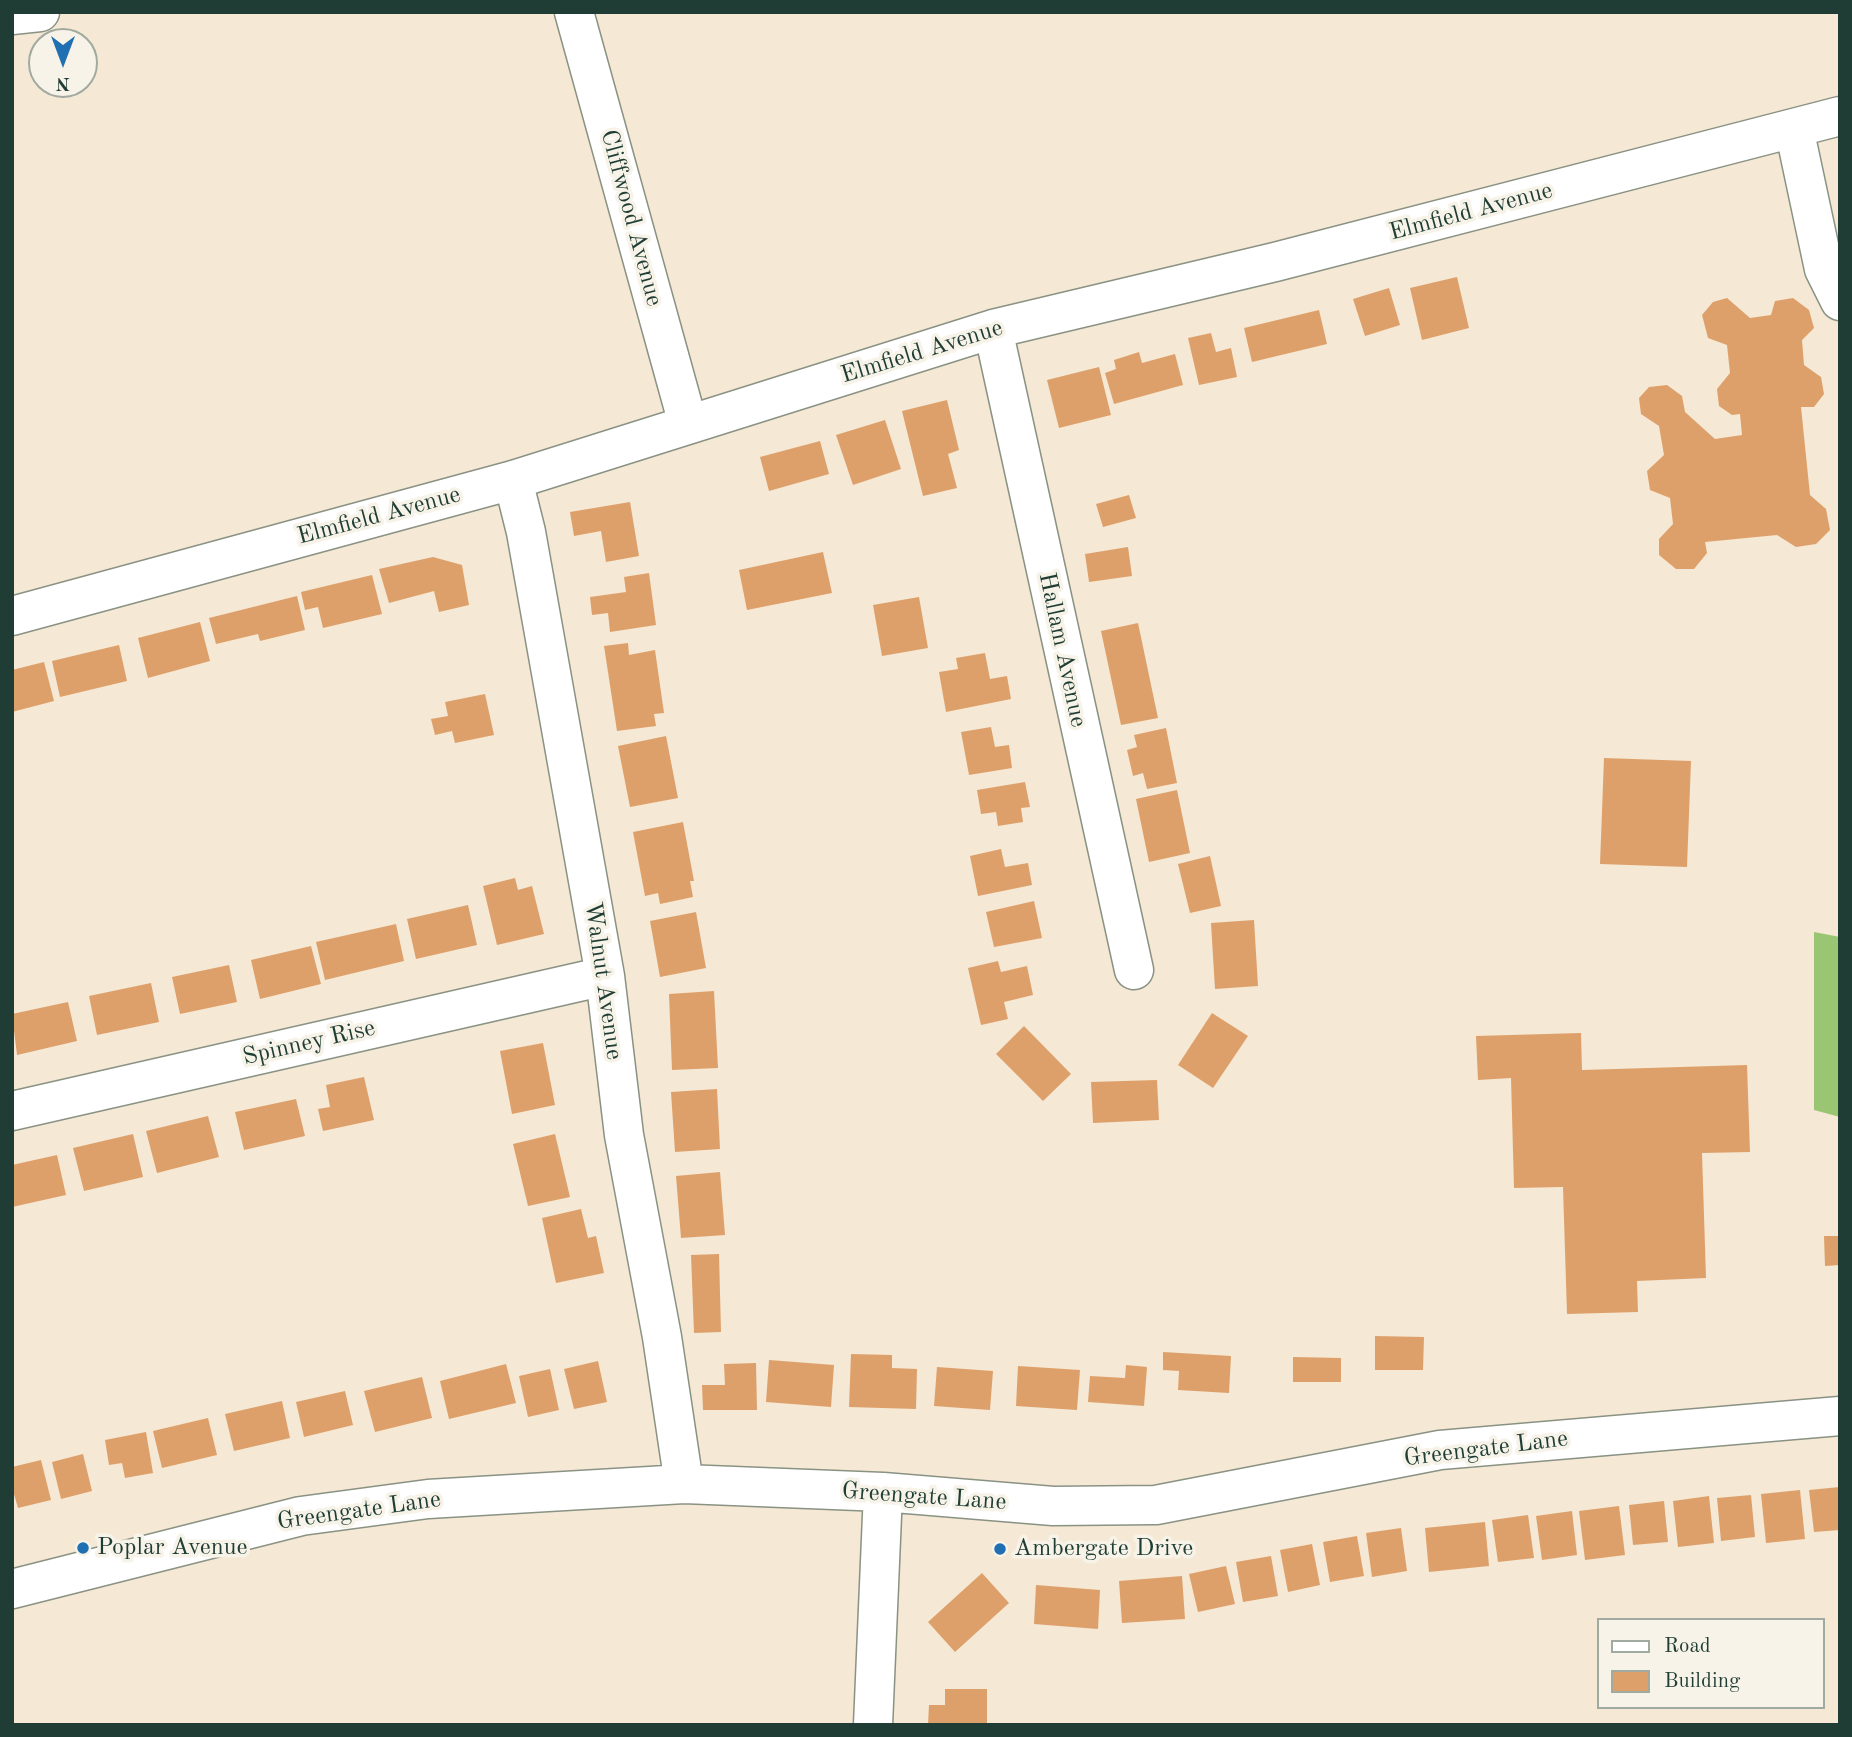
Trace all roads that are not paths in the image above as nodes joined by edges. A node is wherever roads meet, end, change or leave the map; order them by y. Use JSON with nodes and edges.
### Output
{"nodes":[{"id":1,"x":40,"y":12,"type":"edge"},
{"id":2,"x":574,"y":12,"type":"edge"},
{"id":3,"x":12,"y":15,"type":"edge"},
{"id":4,"x":1840,"y":116,"type":"edge"},
{"id":5,"x":1794,"y":128,"type":"junction"},
{"id":6,"x":1840,"y":301,"type":"edge"},
{"id":7,"x":993,"y":329,"type":"junction"},
{"id":8,"x":688,"y":424,"type":"junction"},
{"id":9,"x":513,"y":480,"type":"junction"},
{"id":10,"x":12,"y":616,"type":"edge"},
{"id":11,"x":1134,"y":970,"type":"dead end"},
{"id":12,"x":605,"y":976,"type":"junction"},
{"id":13,"x":12,"y":1111,"type":"edge"},
{"id":14,"x":1840,"y":1416,"type":"edge"},
{"id":15,"x":684,"y":1484,"type":"junction"},
{"id":16,"x":883,"y":1492,"type":"junction"},
{"id":17,"x":12,"y":1589,"type":"edge"},
{"id":18,"x":873,"y":1725,"type":"edge"}],
"edges":[{"from":1,"to":3,"type":"street"},
{"from":2,"to":8,"type":"street","name":"Cliffwood Avenue"},
{"from":4,"to":5,"type":"street","name":"Elmfield Avenue"},
{"from":5,"to":6,"type":"street"},
{"from":5,"to":7,"type":"street","name":"Elmfield Avenue"},
{"from":7,"to":8,"type":"street","name":"Elmfield Avenue"},
{"from":7,"to":11,"type":"street","name":"Hallam Avenue"},
{"from":8,"to":9,"type":"street","name":"Elmfield Avenue"},
{"from":9,"to":10,"type":"street","name":"Elmfield Avenue"},
{"from":9,"to":12,"type":"street","name":"Walnut Avenue"},
{"from":12,"to":13,"type":"street","name":"Spinney Rise"},
{"from":12,"to":15,"type":"street","name":"Walnut Avenue"},
{"from":14,"to":16,"type":"street","name":"Greengate Lane"},
{"from":15,"to":16,"type":"street","name":"Greengate Lane"},
{"from":15,"to":17,"type":"street","name":"Greengate Lane"},
{"from":16,"to":18,"type":"street"}]}
